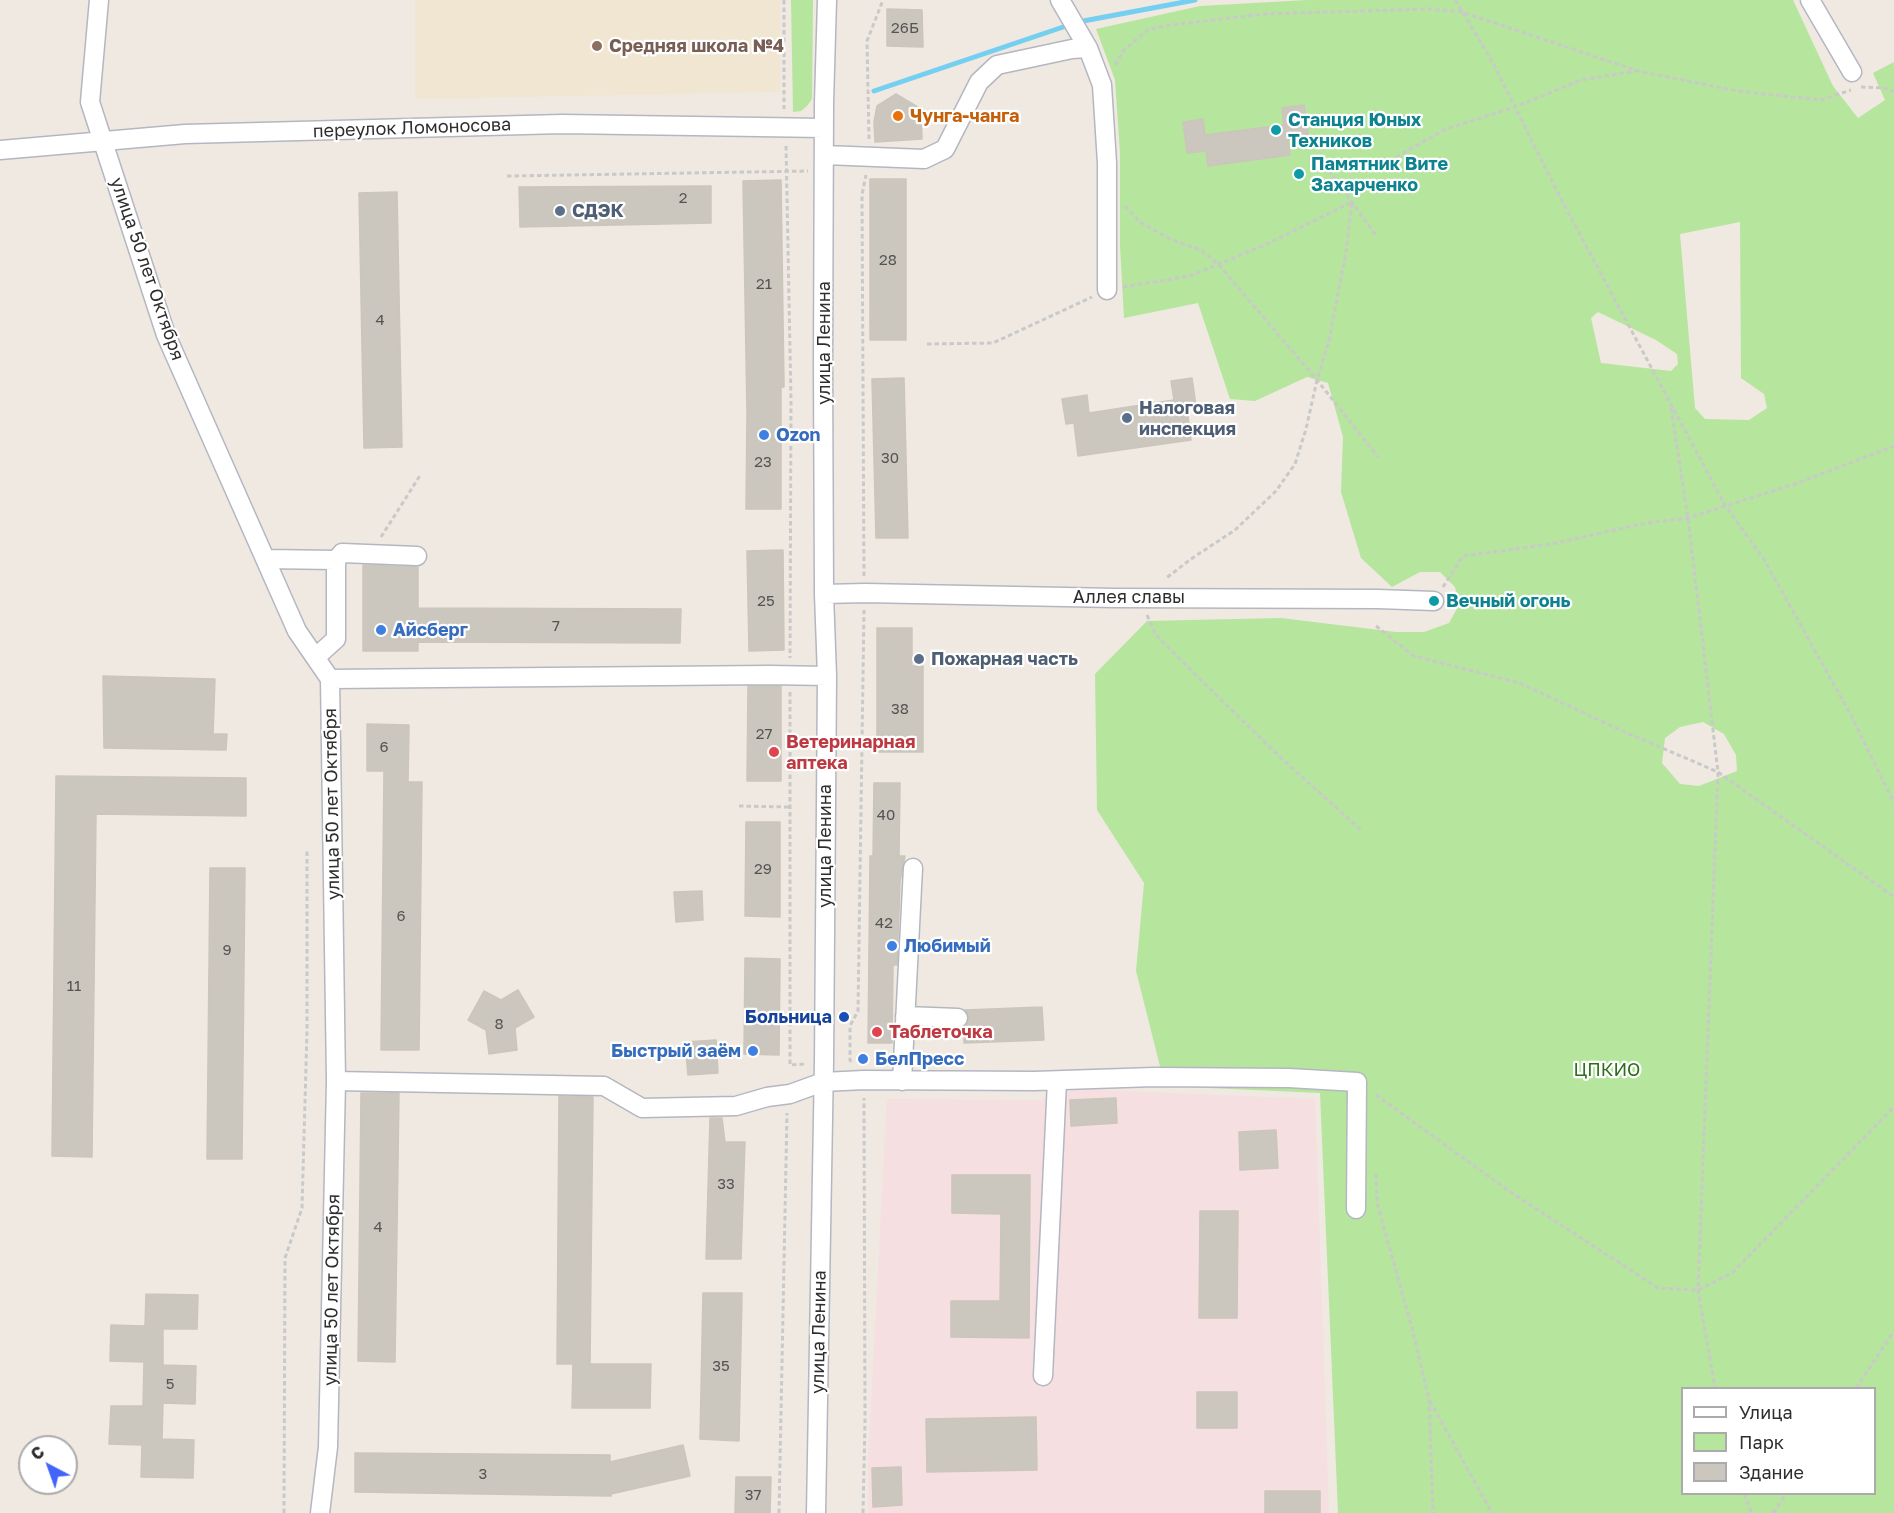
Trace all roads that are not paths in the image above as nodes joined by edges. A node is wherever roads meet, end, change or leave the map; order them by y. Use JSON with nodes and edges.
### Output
{"nodes":[{"id":1,"x":99,"y":0,"type":"edge"},
{"id":2,"x":827,"y":0,"type":"edge"},
{"id":3,"x":1060,"y":0,"type":"edge"},
{"id":4,"x":1810,"y":0,"type":"edge"},
{"id":5,"x":1088,"y":48,"type":"junction"},
{"id":6,"x":1852,"y":72,"type":"dead end"},
{"id":7,"x":824,"y":128,"type":"junction"},
{"id":8,"x":105,"y":142,"type":"junction"},
{"id":9,"x":0,"y":150,"type":"edge"},
{"id":10,"x":825,"y":163,"type":"junction"},
{"id":11,"x":1107,"y":290,"type":"road end"},
{"id":12,"x":417,"y":556,"type":"dead end"},
{"id":13,"x":266,"y":559,"type":"junction"},
{"id":14,"x":336,"y":560,"type":"junction"},
{"id":15,"x":824,"y":594,"type":"junction"},
{"id":16,"x":1434,"y":601,"type":"road end"},
{"id":17,"x":316,"y":657,"type":"junction"},
{"id":18,"x":827,"y":676,"type":"junction"},
{"id":19,"x":330,"y":679,"type":"junction"},
{"id":20,"x":913,"y":868,"type":"dead end"},
{"id":21,"x":905,"y":1016,"type":"junction"},
{"id":22,"x":958,"y":1018,"type":"dead end"},
{"id":23,"x":336,"y":1081,"type":"junction"},
{"id":24,"x":902,"y":1081,"type":"junction"},
{"id":25,"x":1057,"y":1081,"type":"junction"},
{"id":26,"x":823,"y":1082,"type":"junction"},
{"id":27,"x":1356,"y":1209,"type":"dead end"},
{"id":28,"x":1043,"y":1376,"type":"dead end"},
{"id":29,"x":320,"y":1513,"type":"edge"},
{"id":30,"x":816,"y":1513,"type":"edge"}],
"edges":[{"from":1,"to":8,"type":"street","name":"улица 50 лет Октября"},
{"from":2,"to":7,"type":"street","name":"улица Ленина"},
{"from":3,"to":5,"type":"street"},
{"from":4,"to":6,"type":"street"},
{"from":5,"to":10,"type":"street"},
{"from":5,"to":11,"type":"street"},
{"from":7,"to":8,"type":"street","name":"переулок Ломоносова"},
{"from":7,"to":10,"type":"street","name":"улица Ленина"},
{"from":8,"to":9,"type":"street","name":"переулок Ломоносова"},
{"from":8,"to":13,"type":"street","name":"улица 50 лет Октября"},
{"from":10,"to":15,"type":"street","name":"улица Ленина"},
{"from":12,"to":14,"type":"street"},
{"from":13,"to":14,"type":"street"},
{"from":13,"to":17,"type":"street","name":"улица 50 лет Октября"},
{"from":14,"to":17,"type":"street"},
{"from":15,"to":16,"type":"street","name":"Аллея славы"},
{"from":15,"to":18,"type":"street","name":"улица Ленина"},
{"from":17,"to":19,"type":"street","name":"улица 50 лет Октября"},
{"from":18,"to":19,"type":"street"},
{"from":18,"to":26,"type":"street","name":"улица Ленина"},
{"from":19,"to":23,"type":"street","name":"улица 50 лет Октября"},
{"from":20,"to":21,"type":"street"},
{"from":21,"to":22,"type":"street"},
{"from":21,"to":24,"type":"street"},
{"from":23,"to":26,"type":"street"},
{"from":23,"to":29,"type":"street","name":"улица 50 лет Октября"},
{"from":24,"to":25,"type":"street"},
{"from":24,"to":26,"type":"street"},
{"from":25,"to":27,"type":"street"},
{"from":25,"to":28,"type":"street"},
{"from":26,"to":30,"type":"street","name":"улица Ленина"}]}
